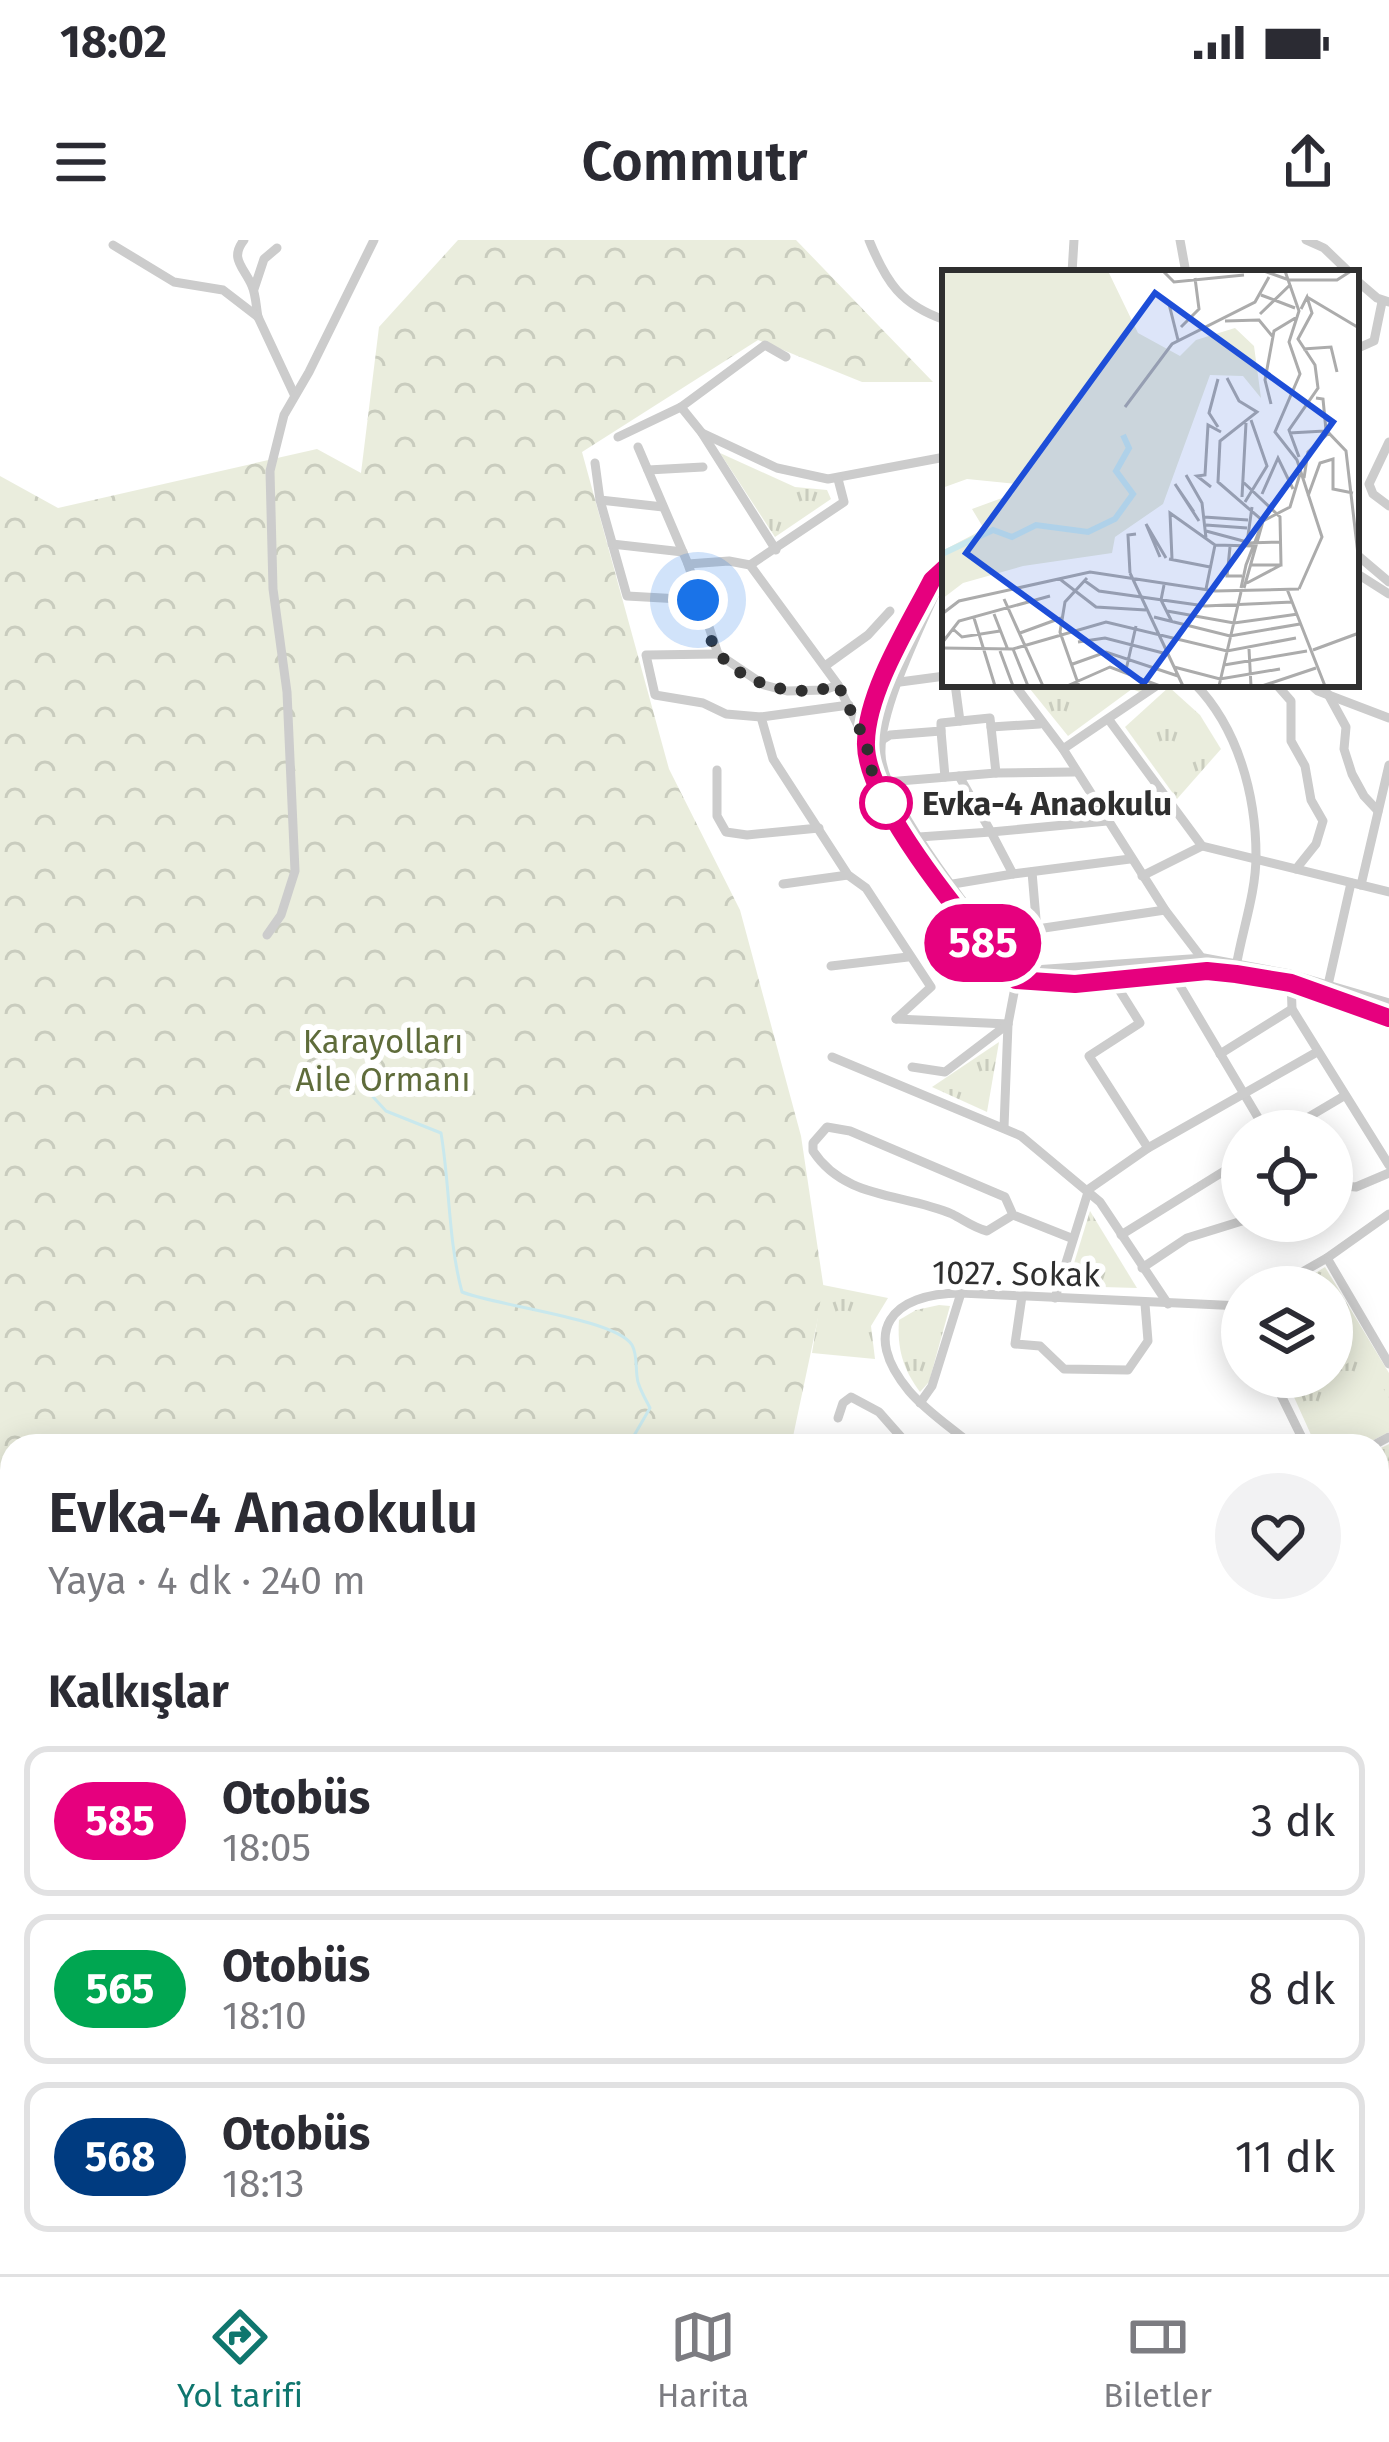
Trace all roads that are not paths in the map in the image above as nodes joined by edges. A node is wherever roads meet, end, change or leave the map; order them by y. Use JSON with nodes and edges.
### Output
{"nodes":[{"id":1,"x":244,"y":240,"type":"edge"},
{"id":2,"x":374,"y":240,"type":"edge"},
{"id":3,"x":869,"y":240,"type":"edge"},
{"id":4,"x":1074,"y":240,"type":"edge"},
{"id":5,"x":1180,"y":240,"type":"edge"},
{"id":6,"x":1306,"y":240,"type":"edge"},
{"id":7,"x":113,"y":245,"type":"dead end"},
{"id":8,"x":277,"y":248,"type":"dead end"},
{"id":9,"x":1072,"y":270,"type":"edge"},
{"id":10,"x":1185,"y":270,"type":"edge"},
{"id":11,"x":1347,"y":270,"type":"edge"},
{"id":12,"x":1359,"y":282,"type":"edge"},
{"id":13,"x":254,"y":289,"type":"junction"},
{"id":14,"x":1386,"y":302,"type":"edge"},
{"id":15,"x":258,"y":317,"type":"junction"},
{"id":16,"x":942,"y":319,"type":"edge"},
{"id":17,"x":1359,"y":348,"type":"edge"},
{"id":18,"x":786,"y":357,"type":"dead end"},
{"id":19,"x":294,"y":394,"type":"junction"},
{"id":20,"x":681,"y":407,"type":"junction"},
{"id":21,"x":702,"y":433,"type":"junction"},
{"id":22,"x":618,"y":437,"type":"dead end"},
{"id":23,"x":1389,"y":442,"type":"edge"},
{"id":24,"x":638,"y":447,"type":"dead end"},
{"id":25,"x":942,"y":457,"type":"edge"},
{"id":26,"x":595,"y":463,"type":"dead end"},
{"id":27,"x":703,"y":467,"type":"dead end"},
{"id":28,"x":648,"y":470,"type":"junction"},
{"id":29,"x":838,"y":479,"type":"junction"},
{"id":30,"x":601,"y":500,"type":"junction"},
{"id":31,"x":1389,"y":506,"type":"edge"},
{"id":32,"x":663,"y":507,"type":"junction"},
{"id":33,"x":612,"y":544,"type":"junction"},
{"id":34,"x":776,"y":550,"type":"junction"},
{"id":35,"x":682,"y":552,"type":"junction"},
{"id":36,"x":1359,"y":557,"type":"edge"},
{"id":37,"x":688,"y":564,"type":"junction"},
{"id":38,"x":750,"y":565,"type":"junction"},
{"id":39,"x":942,"y":572,"type":"edge"},
{"id":40,"x":1359,"y":575,"type":"edge"},
{"id":41,"x":942,"y":577,"type":"edge"},
{"id":42,"x":1389,"y":582,"type":"edge"},
{"id":43,"x":1389,"y":594,"type":"edge"},
{"id":44,"x":698,"y":600,"type":"junction"},
{"id":45,"x":890,"y":611,"type":"dead end"},
{"id":46,"x":718,"y":654,"type":"junction"},
{"id":47,"x":824,"y":666,"type":"junction"},
{"id":48,"x":942,"y":676,"type":"edge"},
{"id":49,"x":900,"y":682,"type":"junction"},
{"id":50,"x":838,"y":685,"type":"junction"},
{"id":51,"x":956,"y":687,"type":"edge"},
{"id":52,"x":1016,"y":687,"type":"edge"},
{"id":53,"x":1155,"y":687,"type":"edge"},
{"id":54,"x":1198,"y":687,"type":"edge"},
{"id":55,"x":1279,"y":687,"type":"edge"},
{"id":56,"x":1315,"y":687,"type":"edge"},
{"id":57,"x":1328,"y":694,"type":"junction"},
{"id":58,"x":849,"y":705,"type":"junction"},
{"id":59,"x":761,"y":717,"type":"junction"},
{"id":60,"x":1108,"y":720,"type":"junction"},
{"id":61,"x":1388,"y":720,"type":"edge"},
{"id":62,"x":960,"y":721,"type":"junction"},
{"id":63,"x":1040,"y":724,"type":"junction"},
{"id":64,"x":992,"y":727,"type":"junction"},
{"id":65,"x":941,"y":730,"type":"junction"},
{"id":66,"x":882,"y":740,"type":"junction"},
{"id":67,"x":866,"y":742,"type":"junction"},
{"id":68,"x":1063,"y":749,"type":"junction"},
{"id":69,"x":880,"y":758,"type":"junction"},
{"id":70,"x":1389,"y":765,"type":"edge"},
{"id":71,"x":717,"y":770,"type":"dead end"},
{"id":72,"x":1074,"y":772,"type":"junction"},
{"id":73,"x":996,"y":773,"type":"junction"},
{"id":74,"x":959,"y":776,"type":"junction"},
{"id":75,"x":945,"y":777,"type":"junction"},
{"id":76,"x":887,"y":782,"type":"junction"},
{"id":77,"x":1378,"y":811,"type":"junction"},
{"id":78,"x":1107,"y":821,"type":"junction"},
{"id":79,"x":819,"y":828,"type":"junction"},
{"id":80,"x":1374,"y":828,"type":"junction"},
{"id":81,"x":1389,"y":831,"type":"edge"},
{"id":82,"x":992,"y":832,"type":"junction"},
{"id":83,"x":920,"y":836,"type":"junction"},
{"id":84,"x":1202,"y":846,"type":"junction"},
{"id":85,"x":1130,"y":859,"type":"junction"},
{"id":86,"x":1256,"y":860,"type":"junction"},
{"id":87,"x":1296,"y":869,"type":"junction"},
{"id":88,"x":1032,"y":872,"type":"junction"},
{"id":89,"x":848,"y":874,"type":"junction"},
{"id":90,"x":1012,"y":874,"type":"junction"},
{"id":91,"x":1142,"y":876,"type":"junction"},
{"id":92,"x":783,"y":884,"type":"dead end"},
{"id":93,"x":953,"y":884,"type":"junction"},
{"id":94,"x":1356,"y":884,"type":"junction"},
{"id":95,"x":1389,"y":892,"type":"edge"},
{"id":96,"x":1165,"y":910,"type":"junction"},
{"id":97,"x":1037,"y":931,"type":"junction"},
{"id":98,"x":267,"y":934,"type":"dead end"},
{"id":99,"x":996,"y":946,"type":"junction"},
{"id":100,"x":908,"y":957,"type":"junction"},
{"id":101,"x":1204,"y":958,"type":"junction"},
{"id":102,"x":831,"y":966,"type":"dead end"},
{"id":103,"x":1236,"y":968,"type":"junction"},
{"id":104,"x":1207,"y":971,"type":"junction"},
{"id":105,"x":1173,"y":974,"type":"junction"},
{"id":106,"x":1018,"y":976,"type":"junction"},
{"id":107,"x":1291,"y":979,"type":"junction"},
{"id":108,"x":1113,"y":980,"type":"junction"},
{"id":109,"x":1328,"y":985,"type":"junction"},
{"id":110,"x":1292,"y":1009,"type":"junction"},
{"id":111,"x":1388,"y":1012,"type":"edge"},
{"id":112,"x":1008,"y":1024,"type":"junction"},
{"id":113,"x":1317,"y":1052,"type":"junction"},
{"id":114,"x":1220,"y":1054,"type":"junction"},
{"id":115,"x":832,"y":1057,"type":"dead end"},
{"id":116,"x":912,"y":1067,"type":"dead end"},
{"id":117,"x":1244,"y":1091,"type":"junction"},
{"id":118,"x":1343,"y":1096,"type":"junction"},
{"id":119,"x":1254,"y":1110,"type":"edge"},
{"id":120,"x":1320,"y":1110,"type":"edge"},
{"id":121,"x":1004,"y":1126,"type":"junction"},
{"id":122,"x":1148,"y":1148,"type":"junction"},
{"id":123,"x":1389,"y":1169,"type":"edge"},
{"id":124,"x":1221,"y":1174,"type":"edge"},
{"id":125,"x":1353,"y":1187,"type":"edge"},
{"id":126,"x":1089,"y":1189,"type":"junction"},
{"id":127,"x":1389,"y":1214,"type":"edge"},
{"id":128,"x":1013,"y":1215,"type":"junction"},
{"id":129,"x":1221,"y":1227,"type":"edge"},
{"id":130,"x":1121,"y":1235,"type":"junction"},
{"id":131,"x":1071,"y":1238,"type":"junction"},
{"id":132,"x":1327,"y":1258,"type":"junction"},
{"id":133,"x":1313,"y":1266,"type":"edge"},
{"id":134,"x":1142,"y":1268,"type":"junction"},
{"id":135,"x":961,"y":1293,"type":"junction"},
{"id":136,"x":1022,"y":1296,"type":"junction"},
{"id":137,"x":1055,"y":1298,"type":"junction"},
{"id":138,"x":1145,"y":1304,"type":"junction"},
{"id":139,"x":1168,"y":1304,"type":"junction"},
{"id":140,"x":1221,"y":1307,"type":"edge"},
{"id":141,"x":1389,"y":1364,"type":"edge"},
{"id":142,"x":1282,"y":1398,"type":"edge"},
{"id":143,"x":920,"y":1402,"type":"junction"},
{"id":144,"x":838,"y":1418,"type":"dead end"},
{"id":145,"x":897,"y":1434,"type":"edge"},
{"id":146,"x":959,"y":1434,"type":"edge"},
{"id":147,"x":1300,"y":1434,"type":"edge"}],
"edges":[{"from":1,"to":13,"type":"street"},
{"from":2,"to":19,"type":"street"},
{"from":3,"to":16,"type":"street"},
{"from":4,"to":9,"type":"street"},
{"from":5,"to":10,"type":"street"},
{"from":6,"to":11,"type":"street"},
{"from":7,"to":15,"type":"street"},
{"from":8,"to":13,"type":"street"},
{"from":12,"to":14,"type":"street"},
{"from":13,"to":15,"type":"street"},
{"from":14,"to":17,"type":"street"},
{"from":15,"to":19,"type":"street"},
{"from":18,"to":20,"type":"street"},
{"from":19,"to":98,"type":"street"},
{"from":20,"to":21,"type":"street"},
{"from":20,"to":22,"type":"street"},
{"from":21,"to":29,"type":"street"},
{"from":21,"to":34,"type":"street"},
{"from":23,"to":31,"type":"street"},
{"from":24,"to":28,"type":"street"},
{"from":25,"to":29,"type":"street"},
{"from":26,"to":30,"type":"street"},
{"from":27,"to":28,"type":"street"},
{"from":28,"to":32,"type":"street"},
{"from":29,"to":34,"type":"street"},
{"from":30,"to":32,"type":"street"},
{"from":30,"to":33,"type":"street"},
{"from":32,"to":35,"type":"street"},
{"from":33,"to":35,"type":"street"},
{"from":33,"to":44,"type":"street"},
{"from":34,"to":38,"type":"street"},
{"from":35,"to":37,"type":"street"},
{"from":36,"to":42,"type":"street"},
{"from":37,"to":38,"type":"street"},
{"from":37,"to":44,"type":"street"},
{"from":38,"to":47,"type":"street"},
{"from":39,"to":67,"type":"street"},
{"from":40,"to":43,"type":"street"},
{"from":41,"to":49,"type":"street"},
{"from":44,"to":46,"type":"street"},
{"from":45,"to":47,"type":"street"},
{"from":46,"to":50,"type":"street"},
{"from":46,"to":59,"type":"street"},
{"from":47,"to":50,"type":"street"},
{"from":48,"to":49,"type":"street"},
{"from":49,"to":66,"type":"street"},
{"from":50,"to":58,"type":"street"},
{"from":51,"to":62,"type":"street"},
{"from":52,"to":63,"type":"street"},
{"from":53,"to":60,"type":"street"},
{"from":54,"to":86,"type":"street"},
{"from":55,"to":87,"type":"street"},
{"from":56,"to":57,"type":"street"},
{"from":57,"to":61,"type":"street"},
{"from":57,"to":77,"type":"street"},
{"from":58,"to":59,"type":"street"},
{"from":58,"to":67,"type":"street"},
{"from":59,"to":79,"type":"street"},
{"from":60,"to":68,"type":"street"},
{"from":60,"to":84,"type":"street"},
{"from":62,"to":64,"type":"street"},
{"from":62,"to":65,"type":"street"},
{"from":63,"to":64,"type":"street"},
{"from":63,"to":68,"type":"street"},
{"from":64,"to":73,"type":"street"},
{"from":65,"to":66,"type":"street"},
{"from":65,"to":75,"type":"street"},
{"from":66,"to":69,"type":"street"},
{"from":67,"to":69,"type":"street"},
{"from":67,"to":106,"type":"street"},
{"from":68,"to":72,"type":"street"},
{"from":69,"to":76,"type":"street"},
{"from":70,"to":77,"type":"street"},
{"from":71,"to":79,"type":"street"},
{"from":72,"to":73,"type":"street"},
{"from":72,"to":78,"type":"street"},
{"from":73,"to":74,"type":"street"},
{"from":74,"to":75,"type":"street"},
{"from":74,"to":82,"type":"street"},
{"from":75,"to":76,"type":"street"},
{"from":76,"to":83,"type":"street"},
{"from":77,"to":80,"type":"street"},
{"from":78,"to":82,"type":"street"},
{"from":78,"to":85,"type":"street"},
{"from":79,"to":89,"type":"street"},
{"from":80,"to":81,"type":"street"},
{"from":80,"to":94,"type":"street"},
{"from":82,"to":83,"type":"street"},
{"from":82,"to":90,"type":"street"},
{"from":83,"to":93,"type":"street"},
{"from":84,"to":86,"type":"street"},
{"from":84,"to":91,"type":"street"},
{"from":85,"to":88,"type":"street"},
{"from":85,"to":91,"type":"street"},
{"from":86,"to":87,"type":"street"},
{"from":86,"to":103,"type":"street"},
{"from":87,"to":94,"type":"street"},
{"from":88,"to":90,"type":"street"},
{"from":88,"to":97,"type":"street"},
{"from":89,"to":92,"type":"street"},
{"from":89,"to":100,"type":"street"},
{"from":90,"to":93,"type":"street"},
{"from":91,"to":96,"type":"street"},
{"from":93,"to":99,"type":"street"},
{"from":94,"to":95,"type":"street"},
{"from":94,"to":109,"type":"street"},
{"from":96,"to":97,"type":"street"},
{"from":96,"to":101,"type":"street"},
{"from":97,"to":99,"type":"street"},
{"from":99,"to":106,"type":"street"},
{"from":100,"to":102,"type":"street"},
{"from":100,"to":112,"type":"street"},
{"from":101,"to":103,"type":"street"},
{"from":101,"to":104,"type":"street"},
{"from":101,"to":106,"type":"street"},
{"from":103,"to":104,"type":"street"},
{"from":103,"to":107,"type":"street"},
{"from":104,"to":105,"type":"street"},
{"from":105,"to":108,"type":"street"},
{"from":105,"to":114,"type":"street"},
{"from":106,"to":108,"type":"street"},
{"from":106,"to":112,"type":"street"},
{"from":107,"to":109,"type":"street"},
{"from":107,"to":110,"type":"street"},
{"from":107,"to":111,"type":"street"},
{"from":108,"to":122,"type":"street"},
{"from":109,"to":111,"type":"street"},
{"from":110,"to":113,"type":"street"},
{"from":110,"to":114,"type":"street"},
{"from":112,"to":116,"type":"street"},
{"from":112,"to":121,"type":"street"},
{"from":113,"to":117,"type":"street"},
{"from":113,"to":118,"type":"street"},
{"from":114,"to":117,"type":"street"},
{"from":115,"to":121,"type":"street"},
{"from":117,"to":119,"type":"street"},
{"from":117,"to":122,"type":"street"},
{"from":118,"to":120,"type":"street"},
{"from":118,"to":123,"type":"street"},
{"from":121,"to":126,"type":"street"},
{"from":122,"to":126,"type":"street"},
{"from":123,"to":125,"type":"street"},
{"from":124,"to":130,"type":"street"},
{"from":126,"to":130,"type":"street"},
{"from":126,"to":131,"type":"street"},
{"from":127,"to":132,"type":"street"},
{"from":128,"to":128,"type":"street"},
{"from":128,"to":131,"type":"street"},
{"from":129,"to":134,"type":"street"},
{"from":130,"to":134,"type":"street"},
{"from":131,"to":137,"type":"street"},
{"from":132,"to":133,"type":"street"},
{"from":132,"to":141,"type":"street"},
{"from":134,"to":139,"type":"street"},
{"from":135,"to":136,"type":"street","name":"1027. Sokak"},
{"from":135,"to":143,"type":"street"},
{"from":135,"to":143,"type":"street","name":"1027. Sokak"},
{"from":136,"to":137,"type":"street","name":"1027. Sokak"},
{"from":136,"to":138,"type":"street"},
{"from":137,"to":138,"type":"street","name":"1027. Sokak"},
{"from":138,"to":139,"type":"street","name":"1027. Sokak"},
{"from":139,"to":140,"type":"street","name":"1027. Sokak"},
{"from":142,"to":147,"type":"street"},
{"from":143,"to":146,"type":"street","name":"1027. Sokak"},
{"from":144,"to":145,"type":"street"}]}
